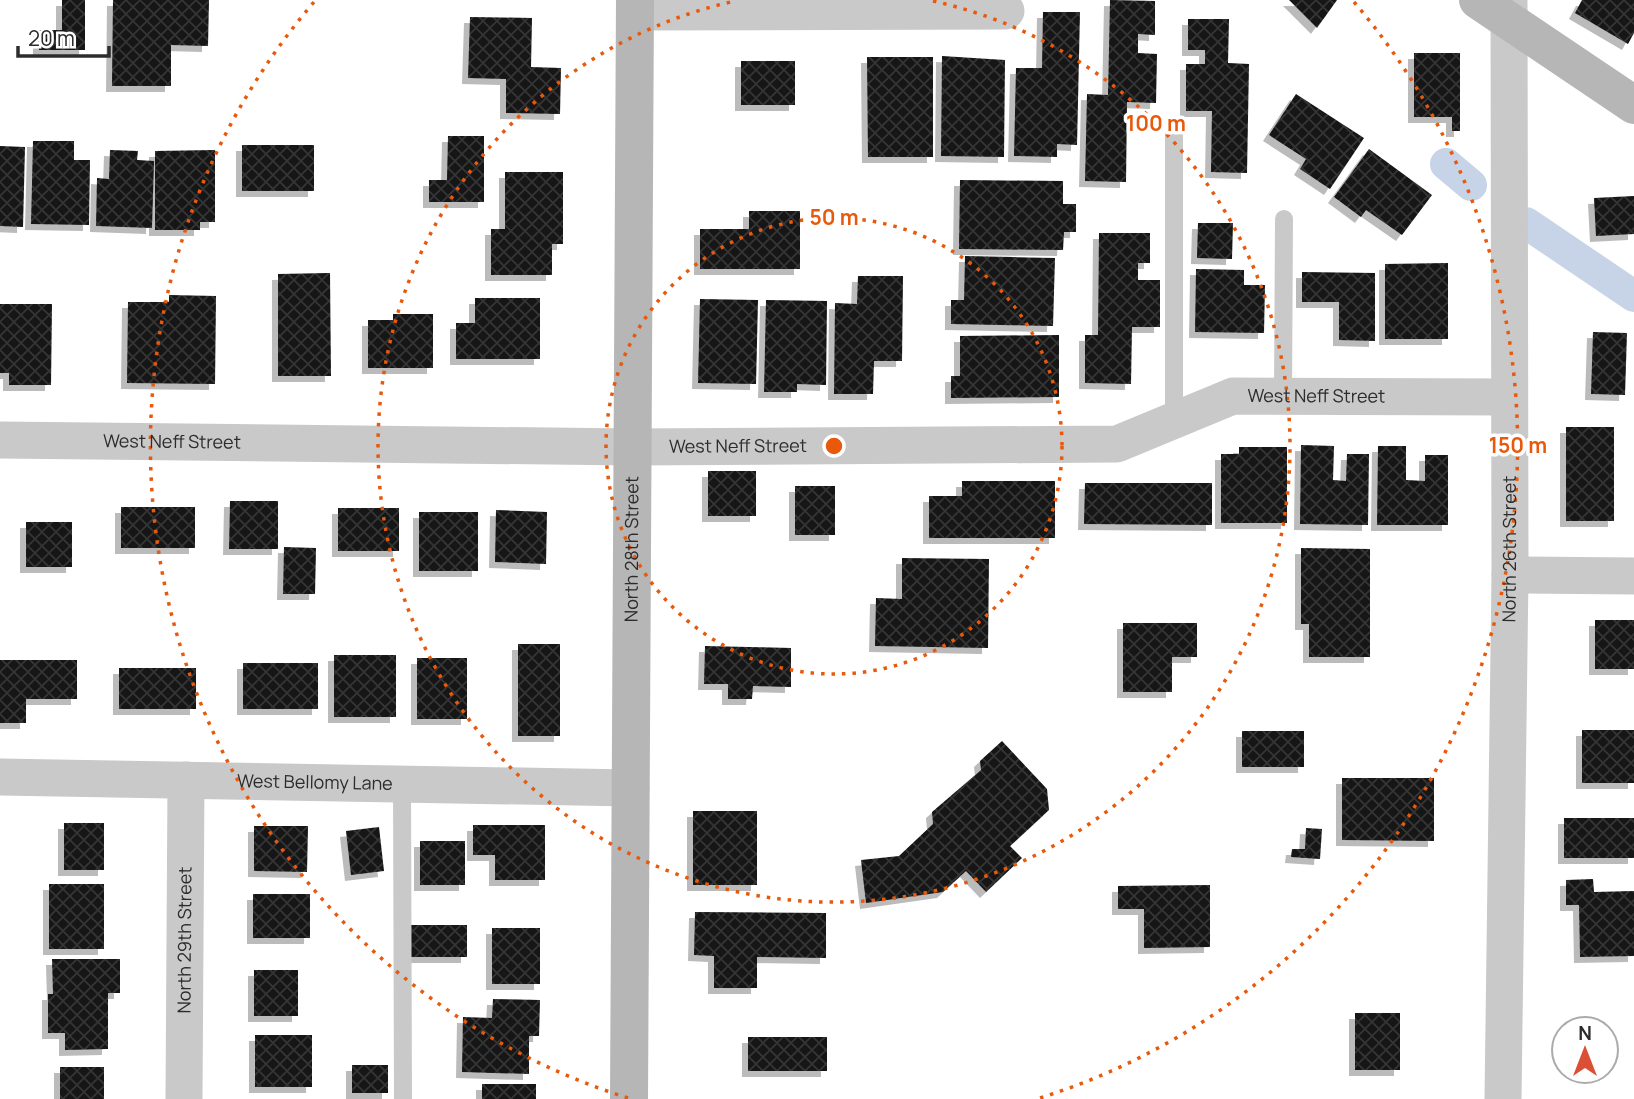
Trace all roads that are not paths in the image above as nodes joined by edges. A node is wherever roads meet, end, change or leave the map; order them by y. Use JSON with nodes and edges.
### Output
{"nodes":[{"id":1,"x":1478,"y":0,"type":"edge"},
{"id":2,"x":635,"y":6,"type":"edge"},
{"id":3,"x":1006,"y":11,"type":"dead end"},
{"id":4,"x":1510,"y":11,"type":"edge"},
{"id":5,"x":1634,"y":105,"type":"edge"},
{"id":6,"x":1174,"y":133,"type":"dead end"},
{"id":7,"x":1284,"y":219,"type":"dead end"},
{"id":8,"x":1283,"y":397,"type":"junction"},
{"id":9,"x":1509,"y":397,"type":"junction"},
{"id":10,"x":1174,"y":422,"type":"junction"},
{"id":11,"x":0,"y":440,"type":"edge"},
{"id":12,"x":633,"y":447,"type":"junction"},
{"id":13,"x":1510,"y":575,"type":"junction"},
{"id":14,"x":1634,"y":576,"type":"edge"},
{"id":15,"x":0,"y":777,"type":"edge"},
{"id":16,"x":186,"y":780,"type":"junction"},
{"id":17,"x":402,"y":784,"type":"junction"},
{"id":18,"x":631,"y":788,"type":"junction"},
{"id":19,"x":184,"y":1099,"type":"edge"},
{"id":20,"x":403,"y":1099,"type":"edge"},
{"id":21,"x":629,"y":1099,"type":"edge"},
{"id":22,"x":1503,"y":1099,"type":"edge"}],
"edges":[{"from":1,"to":4,"type":"street"},
{"from":2,"to":3,"type":"street"},
{"from":2,"to":12,"type":"street","name":"North 28th Street"},
{"from":4,"to":5,"type":"street"},
{"from":4,"to":9,"type":"street","name":"North 26th Street"},
{"from":6,"to":10,"type":"lane"},
{"from":7,"to":8,"type":"lane"},
{"from":8,"to":9,"type":"street","name":"West Neff Street"},
{"from":8,"to":10,"type":"street","name":"West Neff Street"},
{"from":9,"to":13,"type":"street","name":"North 26th Street"},
{"from":10,"to":12,"type":"street","name":"West Neff Street"},
{"from":11,"to":12,"type":"street","name":"West Neff Street"},
{"from":12,"to":18,"type":"street","name":"North 28th Street"},
{"from":13,"to":14,"type":"street"},
{"from":13,"to":22,"type":"street","name":"North 26th Street"},
{"from":15,"to":16,"type":"street","name":"West Bellomy Lane"},
{"from":16,"to":17,"type":"street","name":"West Bellomy Lane"},
{"from":16,"to":19,"type":"street","name":"North 29th Street"},
{"from":17,"to":18,"type":"street","name":"West Bellomy Lane"},
{"from":17,"to":20,"type":"lane"},
{"from":18,"to":21,"type":"street","name":"North 28th Street"}]}
